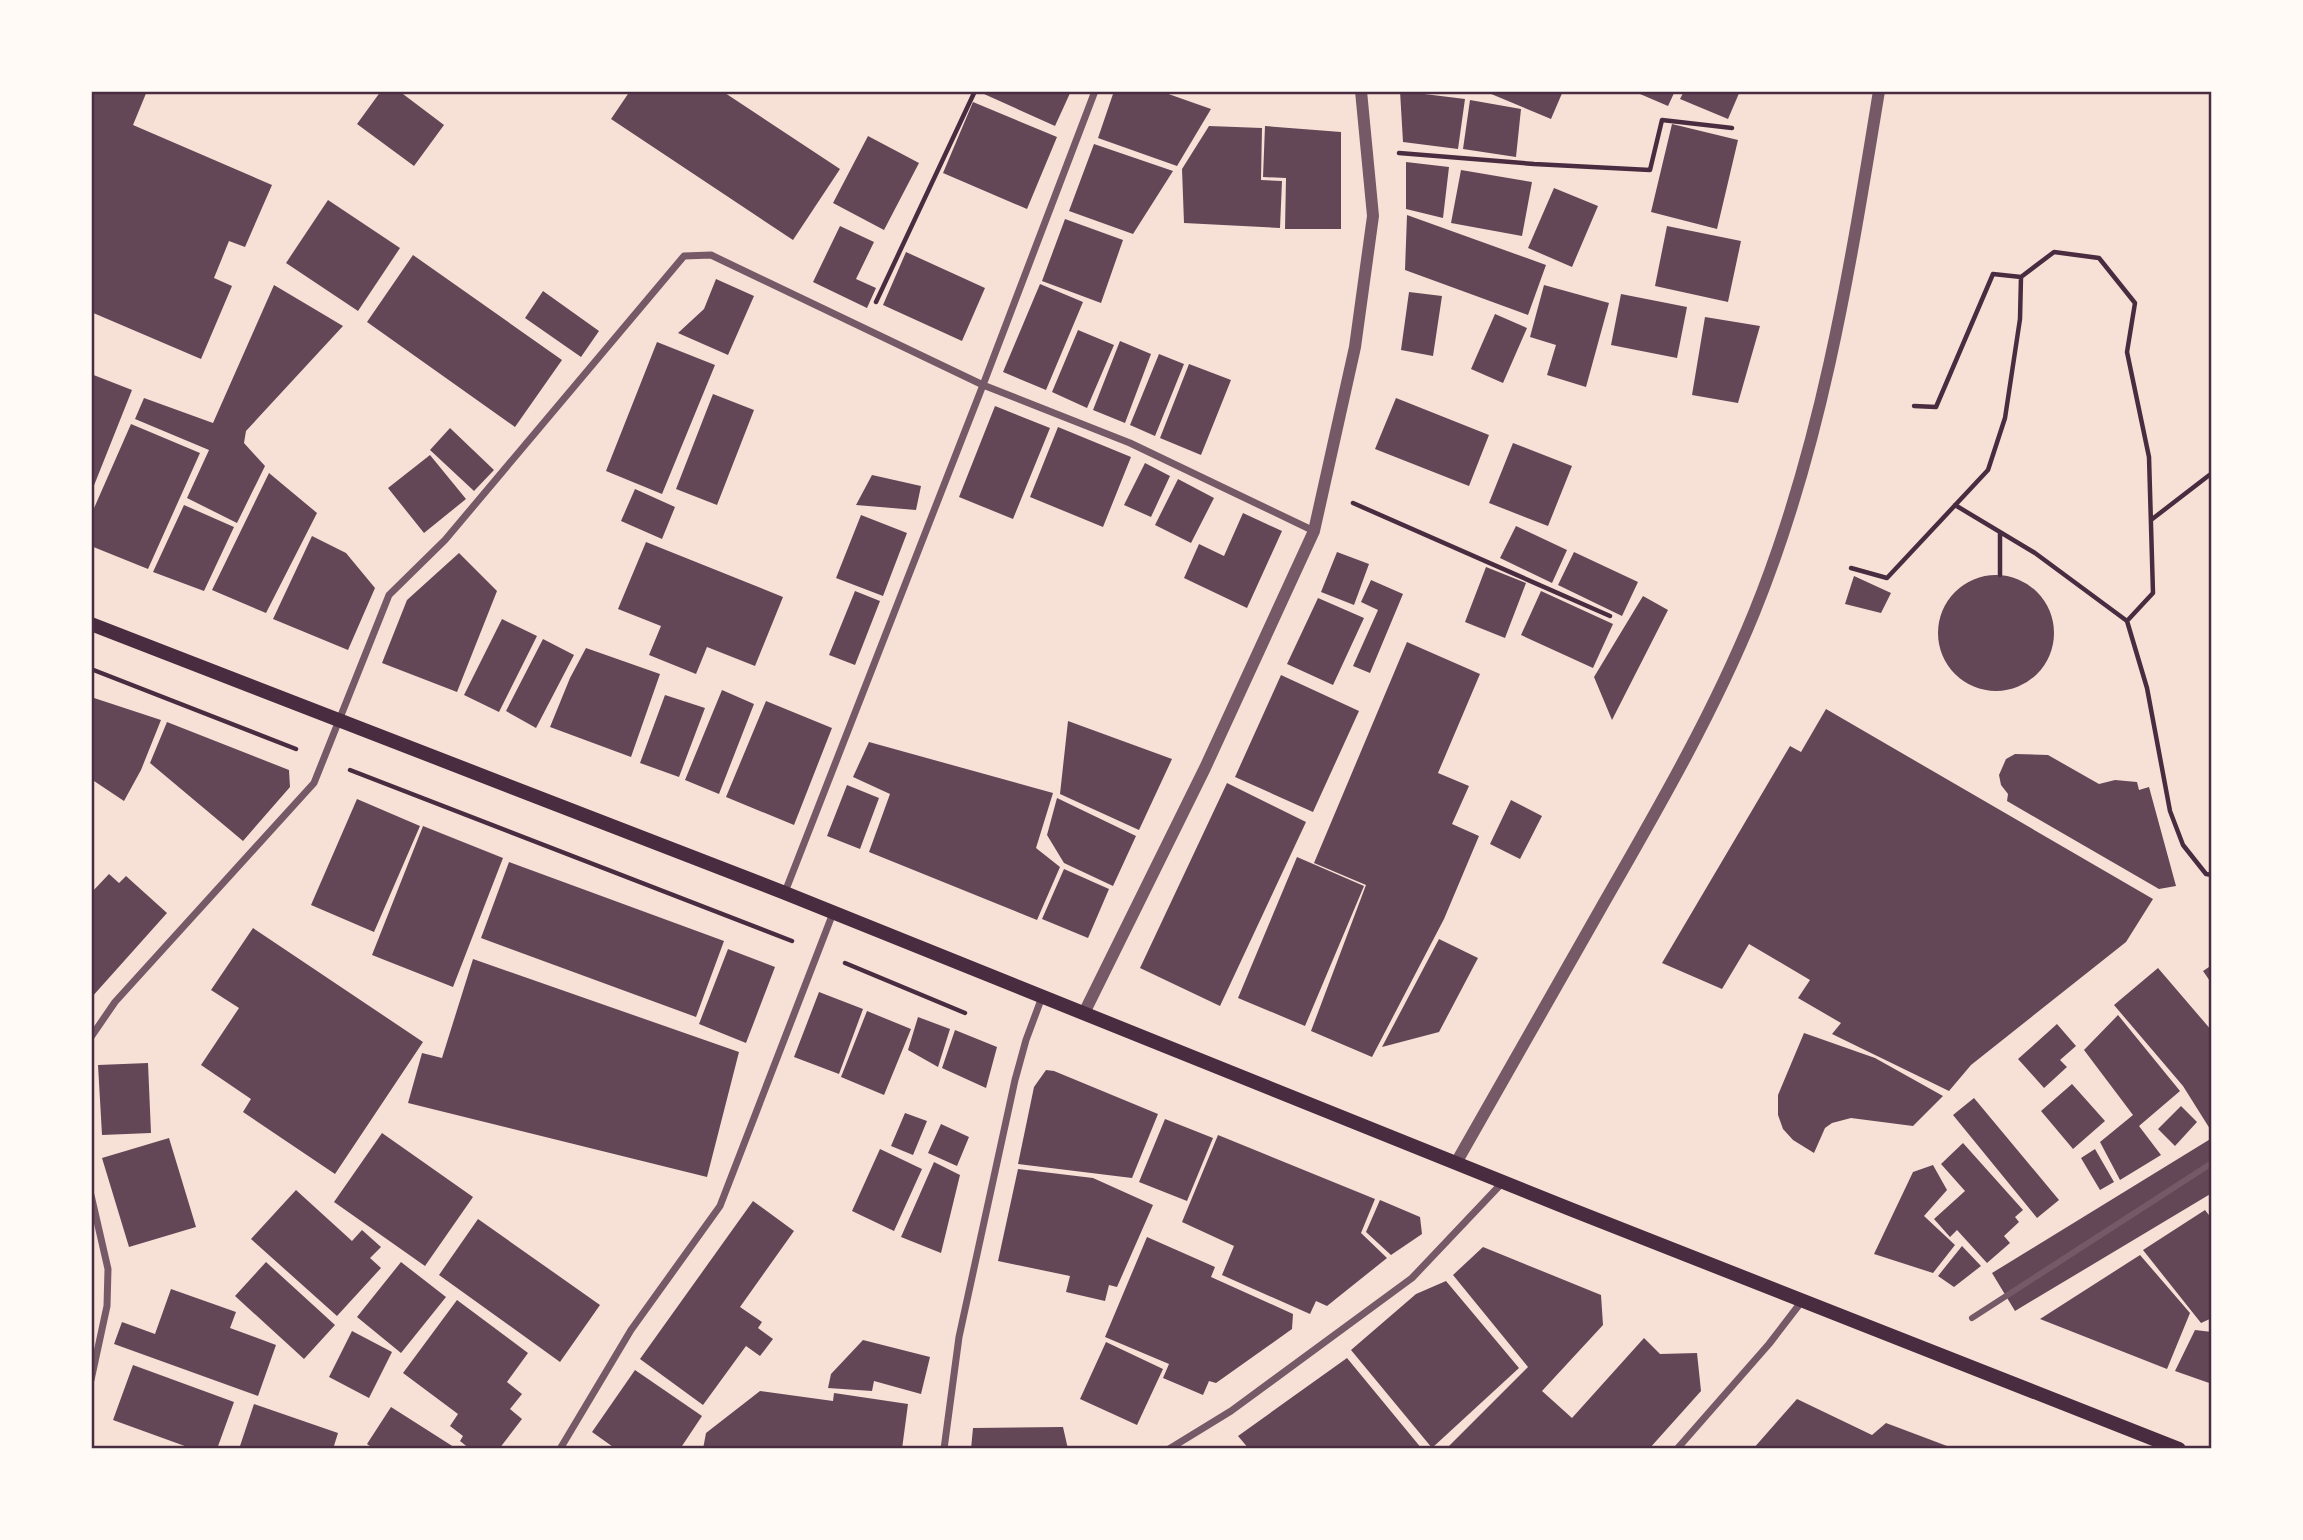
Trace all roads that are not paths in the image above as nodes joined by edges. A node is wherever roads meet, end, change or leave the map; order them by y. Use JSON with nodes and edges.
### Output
{"nodes":[{"id":1,"x":1095,"y":91,"type":"edge"},
{"id":2,"x":1362,"y":91,"type":"edge"},
{"id":3,"x":1879,"y":91,"type":"edge"},
{"id":4,"x":983,"y":386,"type":"junction"},
{"id":5,"x":1314,"y":531,"type":"junction"},
{"id":6,"x":91,"y":624,"type":"edge"},
{"id":7,"x":340,"y":720,"type":"junction"},
{"id":8,"x":785,"y":893,"type":"junction"},
{"id":9,"x":833,"y":912,"type":"junction"},
{"id":10,"x":1042,"y":996,"type":"junction"},
{"id":11,"x":1084,"y":1013,"type":"junction"},
{"id":12,"x":91,"y":1037,"type":"edge"},
{"id":13,"x":1456,"y":1163,"type":"junction"},
{"id":14,"x":2212,"y":1163,"type":"edge"},
{"id":15,"x":1503,"y":1182,"type":"junction"},
{"id":16,"x":91,"y":1195,"type":"edge"},
{"id":17,"x":1802,"y":1300,"type":"junction"},
{"id":18,"x":1972,"y":1318,"type":"dead end"},
{"id":19,"x":91,"y":1380,"type":"edge"},
{"id":20,"x":561,"y":1449,"type":"edge"},
{"id":21,"x":944,"y":1449,"type":"edge"},
{"id":22,"x":1169,"y":1449,"type":"edge"},
{"id":23,"x":1677,"y":1449,"type":"edge"},
{"id":24,"x":2179,"y":1449,"type":"edge"}],
"edges":[{"from":1,"to":4,"type":"street"},
{"from":2,"to":5,"type":"street"},
{"from":3,"to":13,"type":"street"},
{"from":4,"to":5,"type":"street"},
{"from":4,"to":7,"type":"street"},
{"from":4,"to":8,"type":"street"},
{"from":5,"to":11,"type":"street"},
{"from":6,"to":7,"type":"main road"},
{"from":7,"to":8,"type":"main road"},
{"from":7,"to":12,"type":"street"},
{"from":8,"to":9,"type":"main road"},
{"from":9,"to":10,"type":"main road"},
{"from":9,"to":20,"type":"street"},
{"from":10,"to":11,"type":"main road"},
{"from":10,"to":21,"type":"street"},
{"from":11,"to":13,"type":"main road"},
{"from":13,"to":15,"type":"main road"},
{"from":14,"to":18,"type":"street"},
{"from":15,"to":17,"type":"main road"},
{"from":15,"to":22,"type":"street"},
{"from":16,"to":19,"type":"street"},
{"from":17,"to":23,"type":"street"},
{"from":17,"to":24,"type":"main road"}]}
